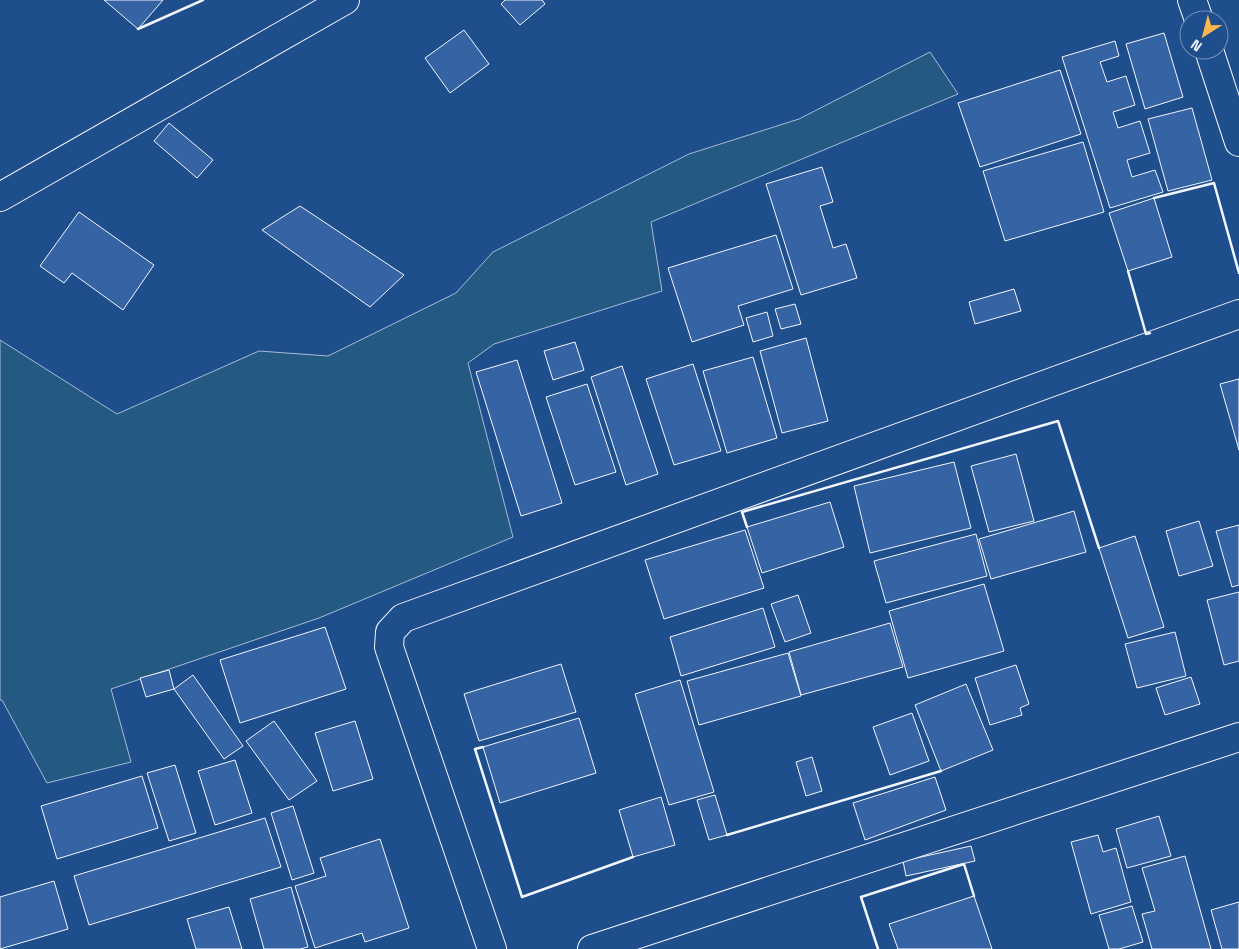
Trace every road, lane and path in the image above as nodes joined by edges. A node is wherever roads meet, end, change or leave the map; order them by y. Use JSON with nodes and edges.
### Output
{"nodes":[{"id":1,"x":345,"y":0,"type":"edge"},
{"id":2,"x":1212,"y":60,"type":"edge"},
{"id":3,"x":1239,"y":142,"type":"edge"},
{"id":4,"x":0,"y":197,"type":"edge"},
{"id":5,"x":1239,"y":314,"type":"edge"},
{"id":6,"x":1239,"y":737,"type":"edge"},
{"id":7,"x":492,"y":949,"type":"edge"},
{"id":8,"x":592,"y":949,"type":"edge"}],
"edges":[{"from":1,"to":4,"type":"street"},
{"from":2,"to":3,"type":"street"},
{"from":5,"to":7,"type":"street"},
{"from":6,"to":8,"type":"street"}]}
